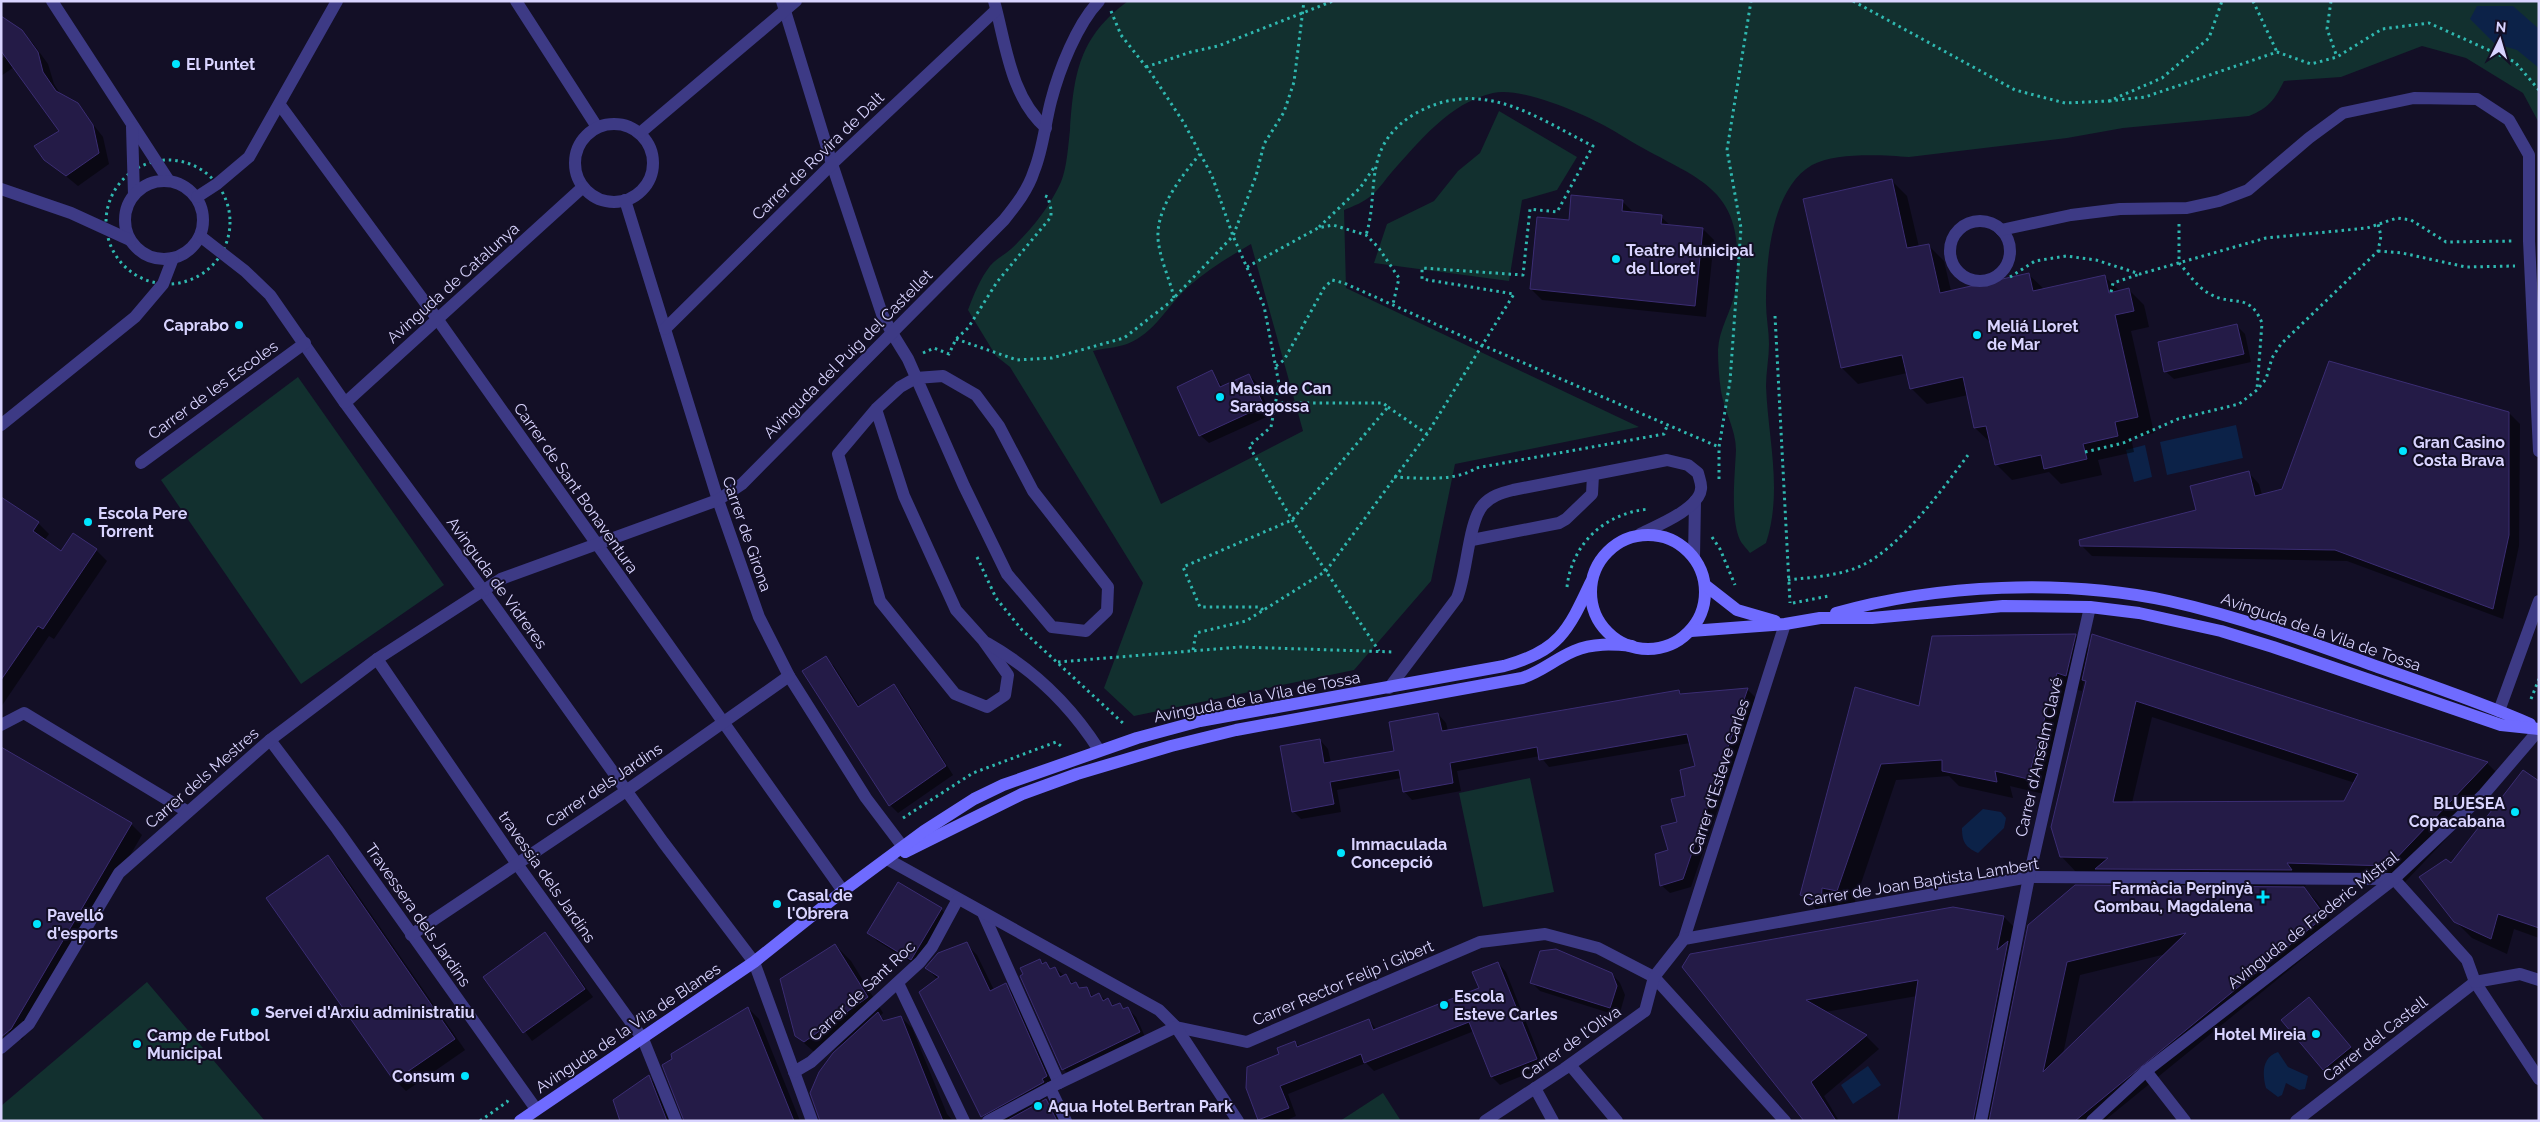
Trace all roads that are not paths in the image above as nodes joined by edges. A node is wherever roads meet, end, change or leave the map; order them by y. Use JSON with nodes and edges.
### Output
{"nodes":[{"id":1,"x":52,"y":1,"type":"edge"},
{"id":2,"x":516,"y":1,"type":"edge"},
{"id":3,"x":796,"y":1,"type":"edge"},
{"id":4,"x":1099,"y":1,"type":"edge"},
{"id":5,"x":335,"y":2,"type":"edge"},
{"id":6,"x":783,"y":6,"type":"edge"},
{"id":7,"x":995,"y":6,"type":"edge"},
{"id":8,"x":1087,"y":6,"type":"edge"},
{"id":9,"x":280,"y":105,"type":"junction"},
{"id":10,"x":132,"y":125,"type":"junction"},
{"id":11,"x":597,"y":127,"type":"junction"},
{"id":12,"x":1046,"y":128,"type":"junction"},
{"id":13,"x":640,"y":133,"type":"junction"},
{"id":14,"x":832,"y":164,"type":"junction"},
{"id":15,"x":169,"y":181,"type":"junction"},
{"id":16,"x":583,"y":187,"type":"junction"},
{"id":17,"x":1,"y":189,"type":"edge"},
{"id":18,"x":134,"y":195,"type":"junction"},
{"id":19,"x":197,"y":197,"type":"junction"},
{"id":20,"x":626,"y":200,"type":"junction"},
{"id":21,"x":2001,"y":230,"type":"junction"},
{"id":22,"x":200,"y":236,"type":"junction"},
{"id":23,"x":130,"y":240,"type":"junction"},
{"id":24,"x":173,"y":258,"type":"junction"},
{"id":25,"x":438,"y":320,"type":"junction"},
{"id":26,"x":665,"y":329,"type":"junction"},
{"id":27,"x":892,"y":333,"type":"junction"},
{"id":28,"x":305,"y":343,"type":"junction"},
{"id":29,"x":916,"y":378,"type":"junction"},
{"id":30,"x":345,"y":403,"type":"junction"},
{"id":31,"x":876,"y":410,"type":"junction"},
{"id":32,"x":1,"y":425,"type":"edge"},
{"id":33,"x":2539,"y":451,"type":"edge"},
{"id":34,"x":141,"y":464,"type":"dead end"},
{"id":35,"x":1593,"y":475,"type":"junction"},
{"id":36,"x":718,"y":500,"type":"junction"},
{"id":37,"x":1695,"y":501,"type":"junction"},
{"id":38,"x":1640,"y":534,"type":"junction"},
{"id":39,"x":1472,"y":540,"type":"junction"},
{"id":40,"x":596,"y":544,"type":"junction"},
{"id":41,"x":1694,"y":557,"type":"junction"},
{"id":42,"x":1591,"y":582,"type":"junction"},
{"id":43,"x":1705,"y":585,"type":"junction"},
{"id":44,"x":483,"y":590,"type":"junction"},
{"id":45,"x":2539,"y":601,"type":"edge"},
{"id":46,"x":2090,"y":607,"type":"junction"},
{"id":47,"x":1820,"y":618,"type":"junction"},
{"id":48,"x":1785,"y":624,"type":"junction"},
{"id":49,"x":1691,"y":631,"type":"junction"},
{"id":50,"x":983,"y":640,"type":"junction"},
{"id":51,"x":1632,"y":646,"type":"junction"},
{"id":52,"x":377,"y":659,"type":"junction"},
{"id":53,"x":789,"y":676,"type":"junction"},
{"id":54,"x":1389,"y":688,"type":"junction"},
{"id":55,"x":2499,"y":711,"type":"junction"},
{"id":56,"x":723,"y":722,"type":"junction"},
{"id":57,"x":1,"y":725,"type":"edge"},
{"id":58,"x":2539,"y":729,"type":"edge"},
{"id":59,"x":270,"y":740,"type":"junction"},
{"id":60,"x":1099,"y":750,"type":"junction"},
{"id":61,"x":626,"y":791,"type":"junction"},
{"id":62,"x":188,"y":812,"type":"junction"},
{"id":63,"x":903,"y":848,"type":"junction"},
{"id":64,"x":887,"y":859,"type":"junction"},
{"id":65,"x":517,"y":864,"type":"junction"},
{"id":66,"x":2029,"y":877,"type":"junction"},
{"id":67,"x":2394,"y":879,"type":"junction"},
{"id":68,"x":843,"y":891,"type":"junction"},
{"id":69,"x":958,"y":899,"type":"junction"},
{"id":70,"x":983,"y":913,"type":"junction"},
{"id":71,"x":412,"y":935,"type":"junction"},
{"id":72,"x":1684,"y":939,"type":"junction"},
{"id":73,"x":754,"y":962,"type":"junction"},
{"id":74,"x":1654,"y":977,"type":"junction"},
{"id":75,"x":2539,"y":980,"type":"edge"},
{"id":76,"x":2475,"y":982,"type":"junction"},
{"id":77,"x":898,"y":983,"type":"junction"},
{"id":78,"x":1176,"y":1027,"type":"junction"},
{"id":79,"x":643,"y":1039,"type":"junction"},
{"id":80,"x":3,"y":1043,"type":"edge"},
{"id":81,"x":1570,"y":1065,"type":"junction"},
{"id":82,"x":794,"y":1072,"type":"junction"},
{"id":83,"x":2146,"y":1072,"type":"junction"},
{"id":84,"x":2539,"y":1079,"type":"edge"},
{"id":85,"x":1054,"y":1085,"type":"junction"},
{"id":86,"x":1535,"y":1088,"type":"junction"},
{"id":87,"x":536,"y":1110,"type":"junction"},
{"id":88,"x":520,"y":1121,"type":"edge"},
{"id":89,"x":676,"y":1121,"type":"edge"},
{"id":90,"x":812,"y":1121,"type":"edge"},
{"id":91,"x":964,"y":1121,"type":"edge"},
{"id":92,"x":988,"y":1121,"type":"edge"},
{"id":93,"x":1066,"y":1121,"type":"edge"},
{"id":94,"x":1238,"y":1121,"type":"edge"},
{"id":95,"x":1485,"y":1121,"type":"edge"},
{"id":96,"x":1553,"y":1121,"type":"edge"},
{"id":97,"x":1616,"y":1121,"type":"edge"},
{"id":98,"x":1784,"y":1121,"type":"edge"},
{"id":99,"x":1981,"y":1121,"type":"edge"},
{"id":100,"x":2092,"y":1121,"type":"edge"},
{"id":101,"x":2185,"y":1121,"type":"edge"},
{"id":102,"x":2296,"y":1121,"type":"edge"}],
"edges":[{"from":1,"to":10,"type":"street"},
{"from":2,"to":11,"type":"street"},
{"from":3,"to":6,"type":"street"},
{"from":4,"to":8,"type":"street","name":"Avinguda del Puig del Castellet"},
{"from":5,"to":9,"type":"street"},
{"from":6,"to":13,"type":"street"},
{"from":6,"to":14,"type":"street"},
{"from":7,"to":12,"type":"street"},
{"from":7,"to":14,"type":"street","name":"Carrer de Rovira de Dalt"},
{"from":8,"to":12,"type":"street","name":"Avinguda del Puig del Castellet"},
{"from":9,"to":19,"type":"street"},
{"from":9,"to":25,"type":"street","name":"Carrer de Sant Bonaventura"},
{"from":10,"to":15,"type":"street"},
{"from":10,"to":18,"type":"street"},
{"from":11,"to":13,"type":"street"},
{"from":11,"to":16,"type":"street"},
{"from":12,"to":27,"type":"street","name":"Avinguda del Puig del Castellet"},
{"from":13,"to":20,"type":"street"},
{"from":14,"to":26,"type":"street","name":"Carrer de Rovira de Dalt"},
{"from":14,"to":27,"type":"street"},
{"from":15,"to":18,"type":"street"},
{"from":15,"to":19,"type":"street"},
{"from":16,"to":20,"type":"street"},
{"from":16,"to":25,"type":"street","name":"Avinguda de Catalunya"},
{"from":17,"to":23,"type":"street"},
{"from":18,"to":23,"type":"street"},
{"from":19,"to":22,"type":"street"},
{"from":20,"to":26,"type":"street","name":"Carrer de Girona"},
{"from":21,"to":21,"type":"street"},
{"from":21,"to":33,"type":"street"},
{"from":22,"to":24,"type":"street"},
{"from":22,"to":28,"type":"street","name":"Avinguda de Vidreres"},
{"from":23,"to":24,"type":"street"},
{"from":24,"to":32,"type":"street"},
{"from":25,"to":30,"type":"street","name":"Avinguda de Catalunya"},
{"from":25,"to":40,"type":"street","name":"Carrer de Sant Bonaventura"},
{"from":26,"to":36,"type":"street","name":"Carrer de Girona"},
{"from":27,"to":29,"type":"street"},
{"from":27,"to":36,"type":"street","name":"Avinguda del Puig del Castellet"},
{"from":28,"to":30,"type":"street","name":"Avinguda de Vidreres"},
{"from":28,"to":34,"type":"street","name":"Carrer de les Escoles"},
{"from":29,"to":29,"type":"street"},
{"from":29,"to":31,"type":"street"},
{"from":30,"to":44,"type":"street","name":"Avinguda de Vidreres"},
{"from":31,"to":50,"type":"street"},
{"from":31,"to":50,"type":"street"},
{"from":35,"to":37,"type":"street"},
{"from":35,"to":39,"type":"street"},
{"from":35,"to":39,"type":"street"},
{"from":36,"to":40,"type":"street","name":"Avinguda del Puig del Castellet"},
{"from":36,"to":53,"type":"street","name":"Carrer de Girona"},
{"from":37,"to":38,"type":"street"},
{"from":37,"to":41,"type":"street"},
{"from":38,"to":41,"type":"main road"},
{"from":38,"to":42,"type":"main road"},
{"from":39,"to":54,"type":"street"},
{"from":40,"to":44,"type":"street","name":"Avinguda del Puig del Castellet"},
{"from":40,"to":56,"type":"street","name":"Carrer de Sant Bonaventura"},
{"from":41,"to":43,"type":"main road"},
{"from":42,"to":51,"type":"main road"},
{"from":42,"to":54,"type":"main road","name":"Avinguda de la Vila de Tossa"},
{"from":43,"to":48,"type":"main road","name":"Avinguda de la Vila de Tossa"},
{"from":43,"to":49,"type":"main road"},
{"from":44,"to":52,"type":"street","name":"Carrer dels Mestres"},
{"from":44,"to":61,"type":"street","name":"Avinguda de Vidreres"},
{"from":45,"to":55,"type":"street"},
{"from":46,"to":47,"type":"main road","name":"Avinguda de la Vila de Tossa"},
{"from":46,"to":58,"type":"main road","name":"Avinguda de la Vila de Tossa"},
{"from":46,"to":66,"type":"street","name":"Carrer d'Anselm Clavé"},
{"from":47,"to":48,"type":"main road","name":"Avinguda de la Vila de Tossa"},
{"from":47,"to":55,"type":"main road","name":"Avinguda de la Vila de Tossa"},
{"from":48,"to":49,"type":"main road","name":"Avinguda de la Vila de Tossa"},
{"from":48,"to":72,"type":"street","name":"Carrer d'Esteve Carles"},
{"from":49,"to":51,"type":"main road"},
{"from":50,"to":60,"type":"street"},
{"from":51,"to":64,"type":"main road","name":"Avinguda de la Vila de Tossa"},
{"from":52,"to":59,"type":"street","name":"Carrer dels Mestres"},
{"from":52,"to":65,"type":"street","name":"travessia dels Jardins"},
{"from":53,"to":56,"type":"street","name":"Carrer dels Jardins"},
{"from":53,"to":63,"type":"street","name":"Carrer de Girona"},
{"from":54,"to":60,"type":"main road","name":"Avinguda de la Vila de Tossa"},
{"from":55,"to":58,"type":"main road","name":"Avinguda de la Vila de Tossa"},
{"from":56,"to":61,"type":"street","name":"Carrer dels Jardins"},
{"from":56,"to":68,"type":"street","name":"Carrer de Sant Bonaventura"},
{"from":57,"to":62,"type":"street"},
{"from":58,"to":67,"type":"street","name":"Avinguda de Frederic Mistral"},
{"from":59,"to":62,"type":"street","name":"Carrer dels Mestres"},
{"from":59,"to":71,"type":"street","name":"Travessera dels Jardins"},
{"from":60,"to":63,"type":"main road","name":"Avinguda de la Vila de Tossa"},
{"from":61,"to":65,"type":"street","name":"Carrer dels Jardins"},
{"from":61,"to":73,"type":"street","name":"Avinguda de Vidreres"},
{"from":62,"to":80,"type":"street","name":"Carrer dels Mestres"},
{"from":63,"to":64,"type":"main road","name":"Avinguda de la Vila de Tossa"},
{"from":64,"to":68,"type":"main road","name":"Avinguda de la Vila de Tossa"},
{"from":64,"to":69,"type":"street"},
{"from":65,"to":71,"type":"street","name":"Carrer dels Jardins"},
{"from":65,"to":79,"type":"street","name":"travessia dels Jardins"},
{"from":66,"to":67,"type":"street","name":"Carrer de Joan Baptista Lambert"},
{"from":66,"to":72,"type":"street","name":"Carrer de Joan Baptista Lambert"},
{"from":66,"to":99,"type":"street","name":"Carrer d'Anselm Clavé"},
{"from":67,"to":76,"type":"street"},
{"from":67,"to":83,"type":"street","name":"Avinguda de Frederic Mistral"},
{"from":68,"to":73,"type":"main road","name":"Avinguda de la Vila de Tossa"},
{"from":69,"to":70,"type":"street"},
{"from":69,"to":77,"type":"street","name":"Carrer de Sant Roc"},
{"from":70,"to":78,"type":"street"},
{"from":70,"to":85,"type":"street"},
{"from":71,"to":87,"type":"street","name":"Travessera dels Jardins"},
{"from":72,"to":74,"type":"street"},
{"from":73,"to":79,"type":"main road","name":"Avinguda de la Vila de Blanes"},
{"from":73,"to":82,"type":"street","name":"Avinguda de Vidreres"},
{"from":74,"to":78,"type":"street","name":"Carrer Rector Felip i Gibert"},
{"from":74,"to":81,"type":"street","name":"Carrer de l'Oliva"},
{"from":74,"to":98,"type":"street","name":"Carrer Rector Felip i Gibert"},
{"from":75,"to":76,"type":"street"},
{"from":76,"to":84,"type":"street"},
{"from":76,"to":102,"type":"street","name":"Carrer del Castell"},
{"from":77,"to":82,"type":"street","name":"Carrer de Sant Roc"},
{"from":77,"to":91,"type":"street"},
{"from":78,"to":85,"type":"street"},
{"from":78,"to":94,"type":"street"},
{"from":79,"to":87,"type":"main road","name":"Avinguda de la Vila de Blanes"},
{"from":79,"to":89,"type":"street","name":"travessia dels Jardins"},
{"from":81,"to":86,"type":"street","name":"Carrer de l'Oliva"},
{"from":81,"to":97,"type":"street"},
{"from":82,"to":90,"type":"street","name":"Avinguda de Vidreres"},
{"from":83,"to":100,"type":"street","name":"Avinguda de Frederic Mistral"},
{"from":83,"to":101,"type":"street"},
{"from":85,"to":92,"type":"street"},
{"from":85,"to":93,"type":"street"},
{"from":86,"to":95,"type":"street","name":"Carrer de l'Oliva"},
{"from":86,"to":96,"type":"street"},
{"from":87,"to":88,"type":"main road","name":"Avinguda de la Vila de Blanes"}]}
